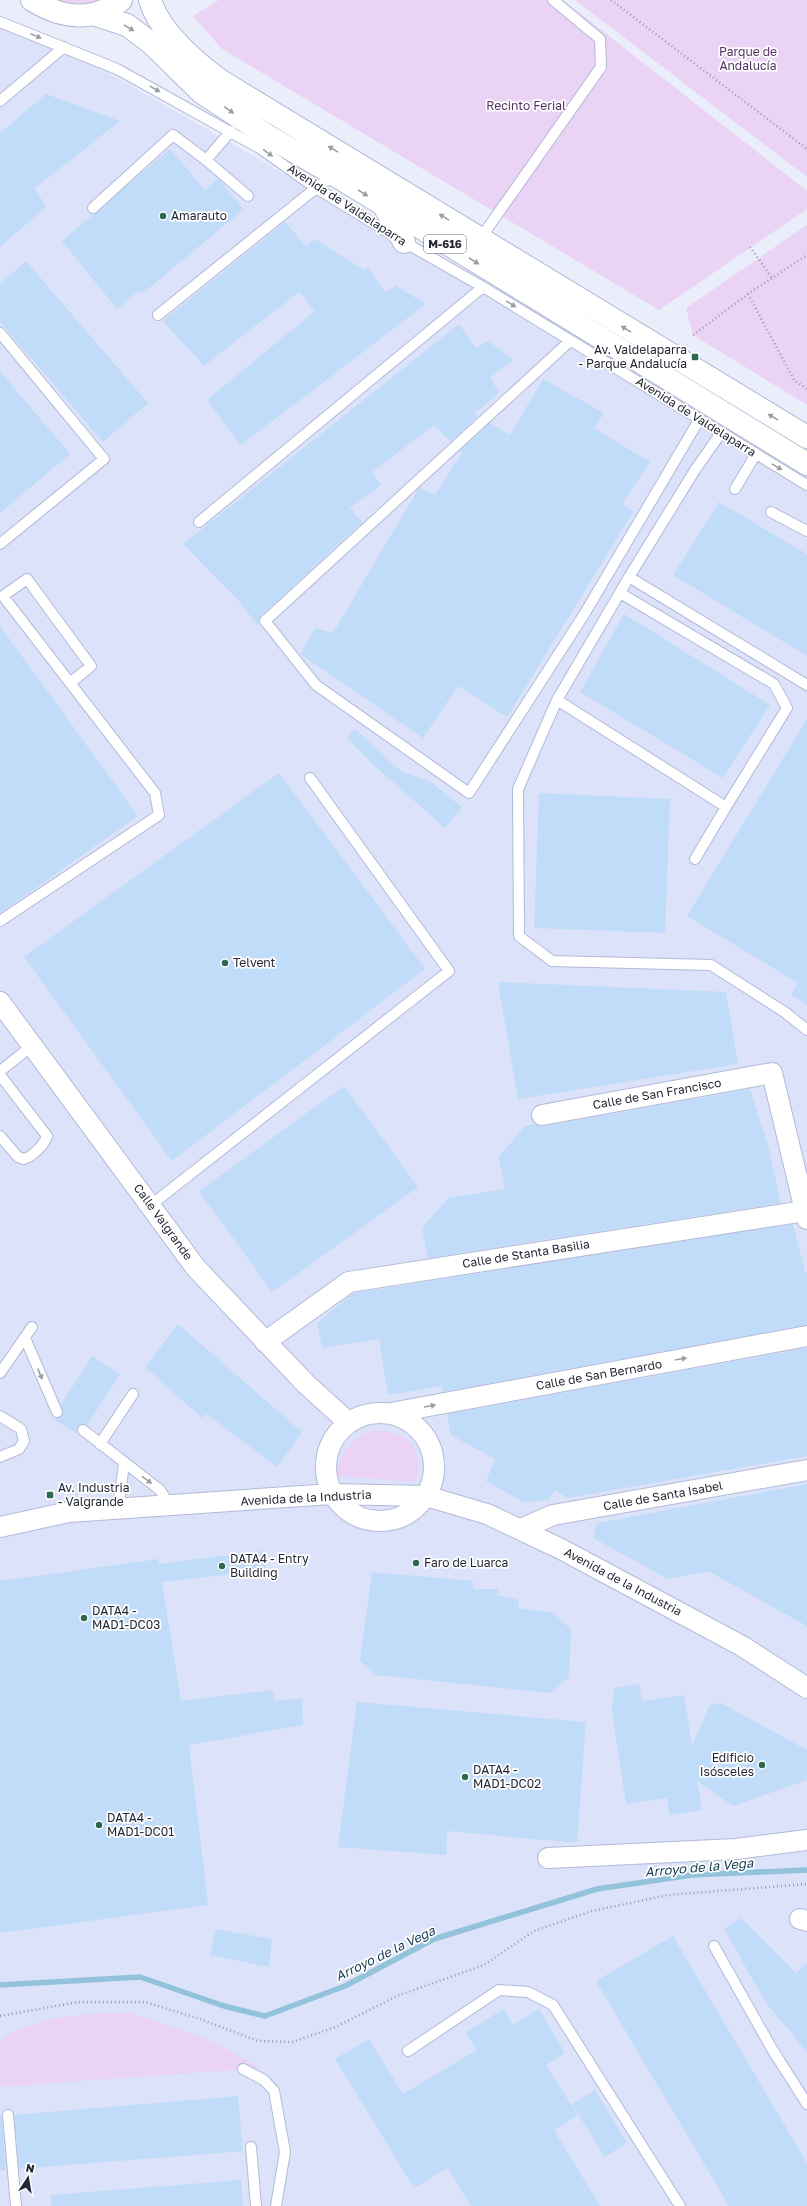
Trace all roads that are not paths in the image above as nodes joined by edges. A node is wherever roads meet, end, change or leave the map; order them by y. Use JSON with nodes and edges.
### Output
{"nodes":[{"id":1,"x":32,"y":0,"type":"edge"},
{"id":2,"x":120,"y":0,"type":"edge"},
{"id":3,"x":150,"y":0,"type":"edge"},
{"id":4,"x":553,"y":0,"type":"edge"},
{"id":5,"x":93,"y":14,"type":"junction"},
{"id":6,"x":0,"y":22,"type":"edge"},
{"id":7,"x":64,"y":47,"type":"junction"},
{"id":8,"x":0,"y":101,"type":"edge"},
{"id":9,"x":230,"y":132,"type":"junction"},
{"id":10,"x":206,"y":160,"type":"junction"},
{"id":11,"x":335,"y":175,"type":"junction"},
{"id":12,"x":316,"y":188,"type":"junction"},
{"id":13,"x":248,"y":196,"type":"dead end"},
{"id":14,"x":383,"y":205,"type":"junction"},
{"id":15,"x":93,"y":208,"type":"dead end"},
{"id":16,"x":480,"y":239,"type":"junction"},
{"id":17,"x":404,"y":242,"type":"junction"},
{"id":18,"x":483,"y":287,"type":"junction"},
{"id":19,"x":158,"y":315,"type":"dead end"},
{"id":20,"x":0,"y":333,"type":"edge"},
{"id":21,"x":570,"y":341,"type":"junction"},
{"id":22,"x":699,"y":420,"type":"junction"},
{"id":23,"x":721,"y":433,"type":"junction"},
{"id":24,"x":807,"y":437,"type":"edge"},
{"id":25,"x":756,"y":454,"type":"junction"},
{"id":26,"x":807,"y":464,"type":"edge"},
{"id":27,"x":807,"y":485,"type":"edge"},
{"id":28,"x":735,"y":489,"type":"dead end"},
{"id":29,"x":772,"y":512,"type":"dead end"},
{"id":30,"x":199,"y":522,"type":"dead end"},
{"id":31,"x":807,"y":532,"type":"edge"},
{"id":32,"x":0,"y":544,"type":"edge"},
{"id":33,"x":630,"y":577,"type":"junction"},
{"id":34,"x":620,"y":593,"type":"junction"},
{"id":35,"x":70,"y":683,"type":"junction"},
{"id":36,"x":807,"y":685,"type":"edge"},
{"id":37,"x":557,"y":700,"type":"junction"},
{"id":38,"x":310,"y":778,"type":"dead end"},
{"id":39,"x":726,"y":807,"type":"junction"},
{"id":40,"x":696,"y":859,"type":"dead end"},
{"id":41,"x":0,"y":921,"type":"edge"},
{"id":42,"x":0,"y":1002,"type":"edge"},
{"id":43,"x":807,"y":1030,"type":"edge"},
{"id":44,"x":33,"y":1046,"type":"junction"},
{"id":45,"x":0,"y":1070,"type":"edge"},
{"id":46,"x":0,"y":1075,"type":"edge"},
{"id":47,"x":542,"y":1115,"type":"dead end"},
{"id":48,"x":0,"y":1136,"type":"edge"},
{"id":49,"x":151,"y":1205,"type":"junction"},
{"id":50,"x":806,"y":1215,"type":"edge"},
{"id":51,"x":32,"y":1327,"type":"dead end"},
{"id":52,"x":807,"y":1336,"type":"edge"},
{"id":53,"x":25,"y":1338,"type":"junction"},
{"id":54,"x":265,"y":1342,"type":"junction"},
{"id":55,"x":0,"y":1374,"type":"edge"},
{"id":56,"x":133,"y":1394,"type":"dead end"},
{"id":57,"x":57,"y":1412,"type":"dead end"},
{"id":58,"x":391,"y":1413,"type":"junction"},
{"id":59,"x":0,"y":1416,"type":"edge"},
{"id":60,"x":349,"y":1422,"type":"junction"},
{"id":61,"x":83,"y":1430,"type":"dead end"},
{"id":62,"x":100,"y":1444,"type":"junction"},
{"id":63,"x":0,"y":1457,"type":"edge"},
{"id":64,"x":124,"y":1463,"type":"junction"},
{"id":65,"x":807,"y":1470,"type":"edge"},
{"id":66,"x":332,"y":1494,"type":"junction"},
{"id":67,"x":426,"y":1496,"type":"junction"},
{"id":68,"x":170,"y":1506,"type":"junction"},
{"id":69,"x":118,"y":1510,"type":"junction"},
{"id":70,"x":0,"y":1527,"type":"edge"},
{"id":71,"x":521,"y":1529,"type":"junction"},
{"id":72,"x":807,"y":1688,"type":"edge"},
{"id":73,"x":807,"y":1840,"type":"edge"},
{"id":74,"x":548,"y":1858,"type":"dead end"},
{"id":75,"x":714,"y":1946,"type":"dead end"},
{"id":76,"x":408,"y":2051,"type":"dead end"},
{"id":77,"x":242,"y":2069,"type":"dead end"},
{"id":78,"x":807,"y":2104,"type":"edge"},
{"id":79,"x":8,"y":2115,"type":"dead end"},
{"id":80,"x":251,"y":2147,"type":"dead end"},
{"id":81,"x":16,"y":2206,"type":"edge"},
{"id":82,"x":256,"y":2206,"type":"edge"},
{"id":83,"x":276,"y":2206,"type":"edge"},
{"id":84,"x":680,"y":2206,"type":"edge"}],
"edges":[{"from":1,"to":5,"type":"highway","number":"M-616"},
{"from":2,"to":5,"type":"highway","number":"M-616"},
{"from":16,"to":3,"type":"highway","number":"M-616","one_way":true},
{"from":4,"to":16,"type":"lane"},
{"from":5,"to":11,"type":"highway","name":"Avenida de Valdelaparra","number":"M-616","one_way":true},
{"from":6,"to":7,"type":"lane","name":"Avenida de Valdelaparra","one_way":true},
{"from":7,"to":8,"type":"lane"},
{"from":7,"to":9,"type":"lane","name":"Avenida de Valdelaparra","one_way":true},
{"from":9,"to":10,"type":"lane"},
{"from":9,"to":12,"type":"lane","name":"Avenida de Valdelaparra","one_way":true},
{"from":10,"to":13,"type":"lane"},
{"from":10,"to":15,"type":"lane"},
{"from":11,"to":12,"type":"lane"},
{"from":11,"to":14,"type":"highway","name":"Avenida de Valdelaparra","number":"M-616","one_way":true},
{"from":12,"to":17,"type":"lane","name":"Avenida de Valdelaparra"},
{"from":12,"to":19,"type":"lane"},
{"from":14,"to":17,"type":"highway"},
{"from":14,"to":26,"type":"highway","name":"Avenida de Valdelaparra","number":"M-616","one_way":true},
{"from":24,"to":16,"type":"highway","number":"M-616","one_way":true},
{"from":17,"to":18,"type":"lane","name":"Avenida de Valdelaparra"},
{"from":18,"to":21,"type":"lane","name":"Avenida de Valdelaparra","one_way":true},
{"from":18,"to":30,"type":"lane"},
{"from":20,"to":32,"type":"lane"},
{"from":21,"to":22,"type":"lane","name":"Avenida de Valdelaparra"},
{"from":21,"to":22,"type":"lane"},
{"from":22,"to":23,"type":"lane","name":"Avenida de Valdelaparra"},
{"from":23,"to":25,"type":"lane","name":"Avenida de Valdelaparra"},
{"from":23,"to":33,"type":"lane"},
{"from":25,"to":27,"type":"lane","name":"Avenida de Valdelaparra","one_way":true},
{"from":25,"to":28,"type":"lane"},
{"from":29,"to":31,"type":"lane"},
{"from":33,"to":34,"type":"lane"},
{"from":33,"to":36,"type":"lane"},
{"from":34,"to":37,"type":"lane"},
{"from":34,"to":39,"type":"lane"},
{"from":35,"to":35,"type":"lane"},
{"from":35,"to":41,"type":"lane"},
{"from":37,"to":39,"type":"lane"},
{"from":37,"to":43,"type":"lane"},
{"from":38,"to":49,"type":"lane"},
{"from":39,"to":40,"type":"lane"},
{"from":42,"to":44,"type":"street","name":"Calle Valgrande"},
{"from":44,"to":45,"type":"lane"},
{"from":44,"to":49,"type":"street","name":"Calle Valgrande"},
{"from":46,"to":48,"type":"lane"},
{"from":47,"to":50,"type":"street","name":"Calle de San Francisco"},
{"from":49,"to":54,"type":"street","name":"Calle Valgrande"},
{"from":50,"to":54,"type":"street","name":"Calle de Stanta Basilia"},
{"from":51,"to":53,"type":"lane"},
{"from":58,"to":52,"type":"street","name":"Calle de San Bernardo","one_way":true},
{"from":53,"to":55,"type":"lane"},
{"from":53,"to":57,"type":"lane","one_way":true},
{"from":54,"to":60,"type":"street","name":"Calle Valgrande"},
{"from":56,"to":62,"type":"lane"},
{"from":58,"to":60,"type":"street"},
{"from":58,"to":67,"type":"street"},
{"from":59,"to":63,"type":"lane"},
{"from":60,"to":66,"type":"street"},
{"from":61,"to":62,"type":"lane"},
{"from":62,"to":64,"type":"lane"},
{"from":64,"to":68,"type":"lane","one_way":true},
{"from":64,"to":69,"type":"lane"},
{"from":65,"to":71,"type":"street","name":"Calle de Santa Isabel"},
{"from":66,"to":67,"type":"street","name":"Avenida de la Industria"},
{"from":66,"to":67,"type":"street"},
{"from":66,"to":68,"type":"street","name":"Avenida de la Industria"},
{"from":67,"to":71,"type":"street","name":"Avenida de la Industria"},
{"from":68,"to":69,"type":"street","name":"Avenida de la Industria"},
{"from":69,"to":70,"type":"street","name":"Avenida de la Industria"},
{"from":71,"to":72,"type":"street","name":"Avenida de la Industria"},
{"from":73,"to":74,"type":"street"},
{"from":75,"to":78,"type":"lane"},
{"from":76,"to":84,"type":"lane"},
{"from":77,"to":83,"type":"lane"},
{"from":79,"to":81,"type":"lane"},
{"from":80,"to":82,"type":"lane"}]}
